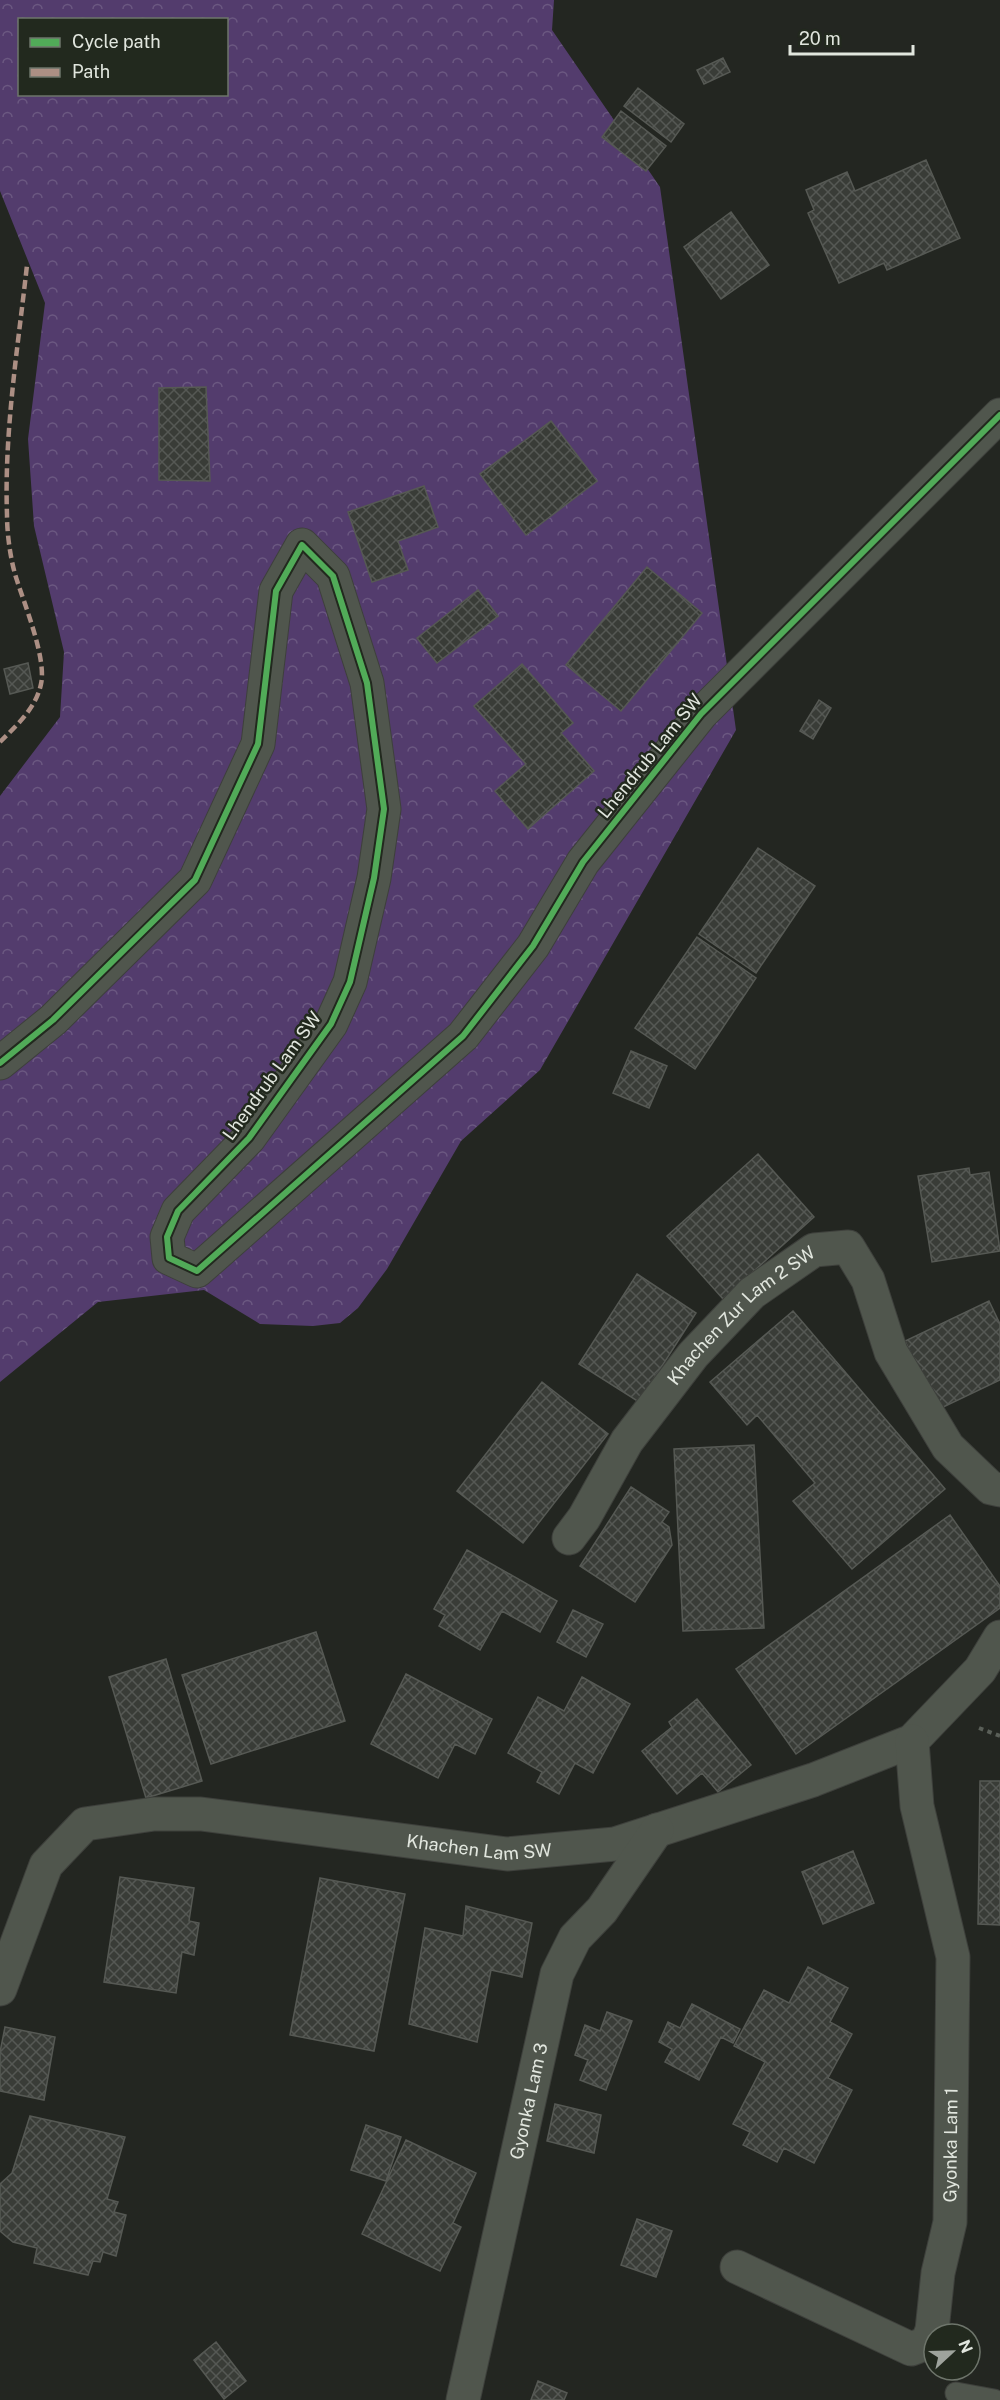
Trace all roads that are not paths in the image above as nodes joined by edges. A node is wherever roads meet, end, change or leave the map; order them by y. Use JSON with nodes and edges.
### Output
{"nodes":[{"id":1,"x":1000,"y":415,"type":"edge"},
{"id":2,"x":0,"y":1064,"type":"edge"},
{"id":3,"x":1000,"y":1490,"type":"edge"},
{"id":4,"x":569,"y":1538,"type":"dead end"},
{"id":5,"x":1000,"y":1637,"type":"edge"},
{"id":6,"x":920,"y":1734,"type":"junction"},
{"id":7,"x":657,"y":1830,"type":"junction"},
{"id":8,"x":0,"y":1989,"type":"edge"},
{"id":9,"x":970,"y":2075,"type":"dead end"},
{"id":10,"x":736,"y":2267,"type":"dead end"},
{"id":11,"x":956,"y":2393,"type":"dead end"},
{"id":12,"x":463,"y":2400,"type":"edge"},
{"id":13,"x":994,"y":2400,"type":"edge"}],
"edges":[{"from":1,"to":2,"type":"street","name":"Lhendrub Lam SW"},
{"from":3,"to":4,"type":"street","name":"Khachen Zur Lam 2 SW"},
{"from":5,"to":6,"type":"street","name":"Khachen Lam SW"},
{"from":6,"to":7,"type":"street","name":"Khachen Lam SW"},
{"from":6,"to":9,"type":"street"},
{"from":6,"to":10,"type":"street","name":"Gyonka Lam 1"},
{"from":7,"to":8,"type":"street","name":"Khachen Lam SW"},
{"from":7,"to":12,"type":"street","name":"Gyonka Lam 3"},
{"from":11,"to":13,"type":"lane"}]}
